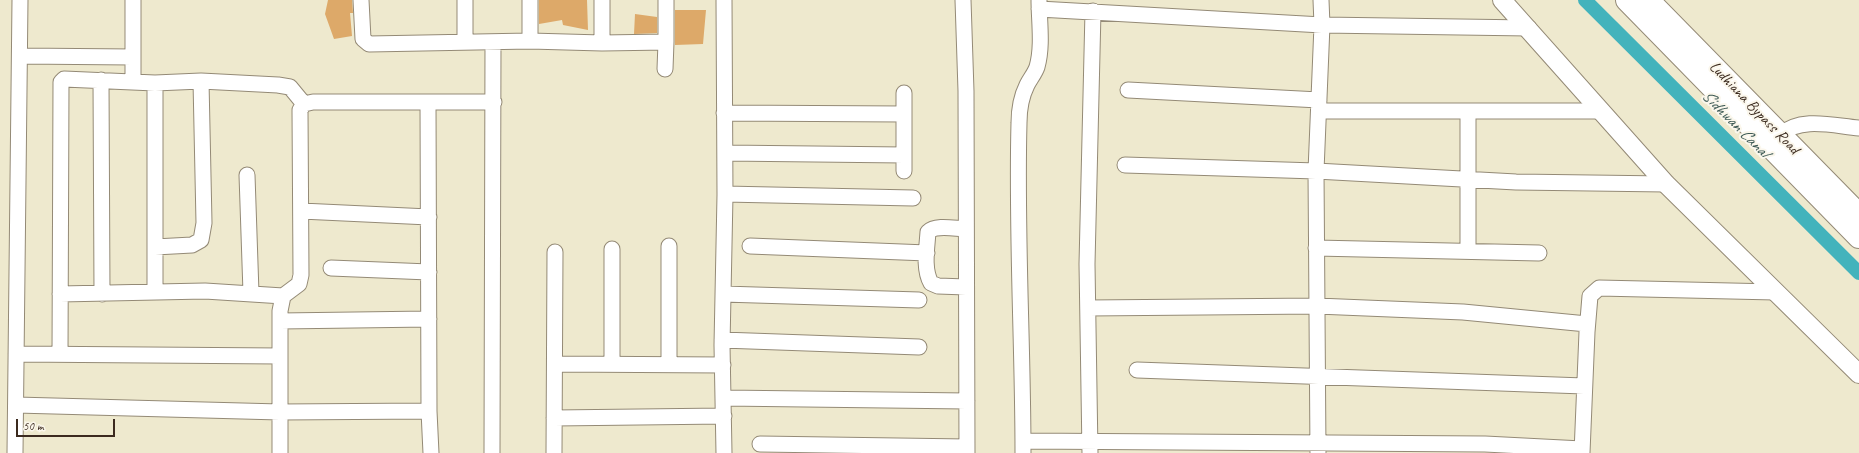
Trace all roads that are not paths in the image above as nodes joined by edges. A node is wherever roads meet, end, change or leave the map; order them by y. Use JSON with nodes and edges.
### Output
{"nodes":[{"id":1,"x":20,"y":0,"type":"edge"},
{"id":2,"x":133,"y":0,"type":"edge"},
{"id":3,"x":361,"y":0,"type":"edge"},
{"id":4,"x":465,"y":0,"type":"edge"},
{"id":5,"x":530,"y":0,"type":"edge"},
{"id":6,"x":602,"y":0,"type":"edge"},
{"id":7,"x":666,"y":0,"type":"edge"},
{"id":8,"x":724,"y":0,"type":"edge"},
{"id":9,"x":963,"y":0,"type":"edge"},
{"id":10,"x":1321,"y":0,"type":"edge"},
{"id":11,"x":1502,"y":0,"type":"edge"},
{"id":12,"x":1627,"y":0,"type":"edge"},
{"id":13,"x":1648,"y":0,"type":"edge"},
{"id":14,"x":1039,"y":5,"type":"edge"},
{"id":15,"x":1093,"y":11,"type":"junction"},
{"id":16,"x":1322,"y":25,"type":"junction"},
{"id":17,"x":1529,"y":28,"type":"junction"},
{"id":18,"x":530,"y":41,"type":"junction"},
{"id":19,"x":465,"y":42,"type":"junction"},
{"id":20,"x":494,"y":42,"type":"junction"},
{"id":21,"x":666,"y":42,"type":"junction"},
{"id":22,"x":602,"y":43,"type":"junction"},
{"id":23,"x":20,"y":56,"type":"junction"},
{"id":24,"x":133,"y":57,"type":"junction"},
{"id":25,"x":665,"y":69,"type":"dead end"},
{"id":26,"x":101,"y":80,"type":"junction"},
{"id":27,"x":201,"y":81,"type":"junction"},
{"id":28,"x":133,"y":82,"type":"junction"},
{"id":29,"x":155,"y":83,"type":"junction"},
{"id":30,"x":1128,"y":90,"type":"dead end"},
{"id":31,"x":904,"y":93,"type":"dead end"},
{"id":32,"x":428,"y":102,"type":"junction"},
{"id":33,"x":494,"y":102,"type":"junction"},
{"id":34,"x":304,"y":104,"type":"junction"},
{"id":35,"x":1319,"y":105,"type":"junction"},
{"id":36,"x":1601,"y":111,"type":"junction"},
{"id":37,"x":1468,"y":112,"type":"junction"},
{"id":38,"x":724,"y":113,"type":"junction"},
{"id":39,"x":904,"y":114,"type":"junction"},
{"id":40,"x":1859,"y":128,"type":"edge"},
{"id":41,"x":1780,"y":135,"type":"junction"},
{"id":42,"x":725,"y":153,"type":"junction"},
{"id":43,"x":904,"y":155,"type":"junction"},
{"id":44,"x":1125,"y":165,"type":"dead end"},
{"id":45,"x":904,"y":171,"type":"dead end"},
{"id":46,"x":1316,"y":171,"type":"junction"},
{"id":47,"x":247,"y":174,"type":"dead end"},
{"id":48,"x":1467,"y":180,"type":"junction"},
{"id":49,"x":1666,"y":184,"type":"junction"},
{"id":50,"x":725,"y":194,"type":"junction"},
{"id":51,"x":913,"y":198,"type":"dead end"},
{"id":52,"x":301,"y":211,"type":"junction"},
{"id":53,"x":1859,"y":215,"type":"edge"},
{"id":54,"x":429,"y":217,"type":"junction"},
{"id":55,"x":966,"y":230,"type":"junction"},
{"id":56,"x":1859,"y":237,"type":"edge"},
{"id":57,"x":669,"y":246,"type":"dead end"},
{"id":58,"x":750,"y":246,"type":"dead end"},
{"id":59,"x":155,"y":247,"type":"junction"},
{"id":60,"x":1316,"y":248,"type":"junction"},
{"id":61,"x":612,"y":249,"type":"dead end"},
{"id":62,"x":1468,"y":251,"type":"junction"},
{"id":63,"x":555,"y":252,"type":"dead end"},
{"id":64,"x":927,"y":253,"type":"junction"},
{"id":65,"x":1539,"y":253,"type":"dead end"},
{"id":66,"x":331,"y":268,"type":"dead end"},
{"id":67,"x":429,"y":272,"type":"junction"},
{"id":68,"x":966,"y":287,"type":"junction"},
{"id":69,"x":155,"y":292,"type":"junction"},
{"id":70,"x":1775,"y":292,"type":"junction"},
{"id":71,"x":250,"y":293,"type":"junction"},
{"id":72,"x":60,"y":294,"type":"junction"},
{"id":73,"x":102,"y":294,"type":"junction"},
{"id":74,"x":723,"y":294,"type":"junction"},
{"id":75,"x":283,"y":296,"type":"junction"},
{"id":76,"x":919,"y":300,"type":"dead end"},
{"id":77,"x":1317,"y":306,"type":"junction"},
{"id":78,"x":1088,"y":308,"type":"junction"},
{"id":79,"x":429,"y":319,"type":"junction"},
{"id":80,"x":280,"y":321,"type":"junction"},
{"id":81,"x":1587,"y":324,"type":"junction"},
{"id":82,"x":722,"y":340,"type":"junction"},
{"id":83,"x":919,"y":347,"type":"dead end"},
{"id":84,"x":16,"y":354,"type":"junction"},
{"id":85,"x":60,"y":354,"type":"junction"},
{"id":86,"x":280,"y":356,"type":"junction"},
{"id":87,"x":555,"y":364,"type":"junction"},
{"id":88,"x":612,"y":364,"type":"junction"},
{"id":89,"x":669,"y":364,"type":"junction"},
{"id":90,"x":723,"y":364,"type":"junction"},
{"id":91,"x":1137,"y":370,"type":"dead end"},
{"id":92,"x":1859,"y":374,"type":"edge"},
{"id":93,"x":1318,"y":377,"type":"junction"},
{"id":94,"x":1584,"y":386,"type":"junction"},
{"id":95,"x":724,"y":398,"type":"junction"},
{"id":96,"x":967,"y":401,"type":"junction"},
{"id":97,"x":16,"y":405,"type":"junction"},
{"id":98,"x":429,"y":411,"type":"junction"},
{"id":99,"x":280,"y":412,"type":"junction"},
{"id":100,"x":724,"y":416,"type":"junction"},
{"id":101,"x":554,"y":418,"type":"junction"},
{"id":102,"x":760,"y":444,"type":"dead end"},
{"id":103,"x":1023,"y":447,"type":"edge"},
{"id":104,"x":1090,"y":447,"type":"edge"},
{"id":105,"x":1318,"y":448,"type":"edge"},
{"id":106,"x":1485,"y":449,"type":"edge"},
{"id":107,"x":967,"y":450,"type":"edge"},
{"id":108,"x":1582,"y":451,"type":"edge"},
{"id":109,"x":15,"y":453,"type":"edge"},
{"id":110,"x":280,"y":453,"type":"edge"},
{"id":111,"x":432,"y":453,"type":"edge"},
{"id":112,"x":492,"y":453,"type":"edge"},
{"id":113,"x":554,"y":453,"type":"edge"},
{"id":114,"x":724,"y":453,"type":"edge"}],
"edges":[{"from":1,"to":23,"type":"street"},
{"from":2,"to":24,"type":"street"},
{"from":3,"to":19,"type":"street"},
{"from":4,"to":19,"type":"street"},
{"from":5,"to":18,"type":"street"},
{"from":6,"to":22,"type":"street"},
{"from":7,"to":21,"type":"street"},
{"from":8,"to":38,"type":"street"},
{"from":9,"to":55,"type":"street"},
{"from":10,"to":16,"type":"street"},
{"from":11,"to":17,"type":"street"},
{"from":12,"to":56,"type":"highway","name":"Ludhiana Bypass Road"},
{"from":13,"to":41,"type":"highway","name":"Ludhiana Bypass Road"},
{"from":14,"to":15,"type":"street"},
{"from":14,"to":103,"type":"street"},
{"from":15,"to":16,"type":"street"},
{"from":15,"to":78,"type":"street"},
{"from":16,"to":17,"type":"street"},
{"from":16,"to":35,"type":"street"},
{"from":17,"to":36,"type":"street"},
{"from":18,"to":20,"type":"street"},
{"from":18,"to":22,"type":"street"},
{"from":19,"to":20,"type":"street"},
{"from":20,"to":33,"type":"street"},
{"from":21,"to":22,"type":"street"},
{"from":21,"to":25,"type":"street"},
{"from":23,"to":24,"type":"street"},
{"from":23,"to":84,"type":"street"},
{"from":24,"to":28,"type":"street"},
{"from":26,"to":28,"type":"street"},
{"from":26,"to":72,"type":"street"},
{"from":26,"to":73,"type":"street"},
{"from":27,"to":29,"type":"street"},
{"from":27,"to":34,"type":"street"},
{"from":27,"to":59,"type":"street"},
{"from":28,"to":29,"type":"street"},
{"from":29,"to":59,"type":"street"},
{"from":30,"to":35,"type":"street"},
{"from":31,"to":39,"type":"street"},
{"from":32,"to":33,"type":"street"},
{"from":32,"to":34,"type":"street"},
{"from":32,"to":54,"type":"street"},
{"from":33,"to":112,"type":"street"},
{"from":34,"to":52,"type":"street"},
{"from":35,"to":37,"type":"street"},
{"from":35,"to":46,"type":"street"},
{"from":36,"to":37,"type":"street"},
{"from":36,"to":49,"type":"street"},
{"from":37,"to":48,"type":"street"},
{"from":38,"to":39,"type":"street"},
{"from":38,"to":42,"type":"street"},
{"from":39,"to":43,"type":"street"},
{"from":40,"to":41,"type":"street"},
{"from":41,"to":53,"type":"highway","name":"Ludhiana Bypass Road"},
{"from":42,"to":43,"type":"street"},
{"from":42,"to":50,"type":"street"},
{"from":43,"to":45,"type":"street"},
{"from":44,"to":46,"type":"street"},
{"from":46,"to":48,"type":"street"},
{"from":46,"to":60,"type":"street"},
{"from":47,"to":71,"type":"street"},
{"from":48,"to":49,"type":"street"},
{"from":48,"to":62,"type":"street"},
{"from":49,"to":70,"type":"street"},
{"from":50,"to":51,"type":"street"},
{"from":50,"to":74,"type":"street"},
{"from":52,"to":54,"type":"street"},
{"from":52,"to":75,"type":"street"},
{"from":54,"to":67,"type":"street"},
{"from":55,"to":64,"type":"street"},
{"from":55,"to":68,"type":"street"},
{"from":57,"to":89,"type":"street"},
{"from":58,"to":64,"type":"street"},
{"from":59,"to":69,"type":"street"},
{"from":60,"to":62,"type":"street"},
{"from":60,"to":77,"type":"street"},
{"from":61,"to":88,"type":"street"},
{"from":62,"to":65,"type":"street"},
{"from":63,"to":87,"type":"street"},
{"from":64,"to":68,"type":"street"},
{"from":66,"to":67,"type":"street"},
{"from":67,"to":79,"type":"street"},
{"from":68,"to":96,"type":"street"},
{"from":69,"to":71,"type":"street"},
{"from":69,"to":73,"type":"street"},
{"from":70,"to":81,"type":"street"},
{"from":70,"to":92,"type":"street"},
{"from":71,"to":75,"type":"street"},
{"from":72,"to":73,"type":"street"},
{"from":72,"to":85,"type":"street"},
{"from":74,"to":76,"type":"street"},
{"from":74,"to":82,"type":"street"},
{"from":75,"to":80,"type":"street"},
{"from":77,"to":78,"type":"street"},
{"from":77,"to":81,"type":"street"},
{"from":77,"to":93,"type":"street"},
{"from":78,"to":104,"type":"street"},
{"from":79,"to":80,"type":"street"},
{"from":79,"to":98,"type":"street"},
{"from":80,"to":86,"type":"street"},
{"from":81,"to":94,"type":"street"},
{"from":82,"to":83,"type":"street"},
{"from":82,"to":90,"type":"street"},
{"from":84,"to":85,"type":"street"},
{"from":84,"to":97,"type":"street"},
{"from":85,"to":86,"type":"street"},
{"from":86,"to":99,"type":"street"},
{"from":87,"to":88,"type":"street"},
{"from":87,"to":101,"type":"street"},
{"from":88,"to":89,"type":"street"},
{"from":89,"to":90,"type":"street"},
{"from":90,"to":95,"type":"street"},
{"from":91,"to":93,"type":"street"},
{"from":93,"to":94,"type":"street"},
{"from":93,"to":105,"type":"street"},
{"from":94,"to":108,"type":"street"},
{"from":95,"to":96,"type":"street"},
{"from":95,"to":100,"type":"street"},
{"from":96,"to":107,"type":"street"},
{"from":97,"to":99,"type":"street"},
{"from":97,"to":109,"type":"street"},
{"from":98,"to":99,"type":"street"},
{"from":98,"to":111,"type":"street"},
{"from":99,"to":110,"type":"street"},
{"from":100,"to":101,"type":"street"},
{"from":100,"to":114,"type":"street"},
{"from":101,"to":113,"type":"street"},
{"from":102,"to":107,"type":"street"},
{"from":103,"to":104,"type":"street"},
{"from":104,"to":105,"type":"street"},
{"from":105,"to":106,"type":"street"},
{"from":106,"to":108,"type":"street"}]}
